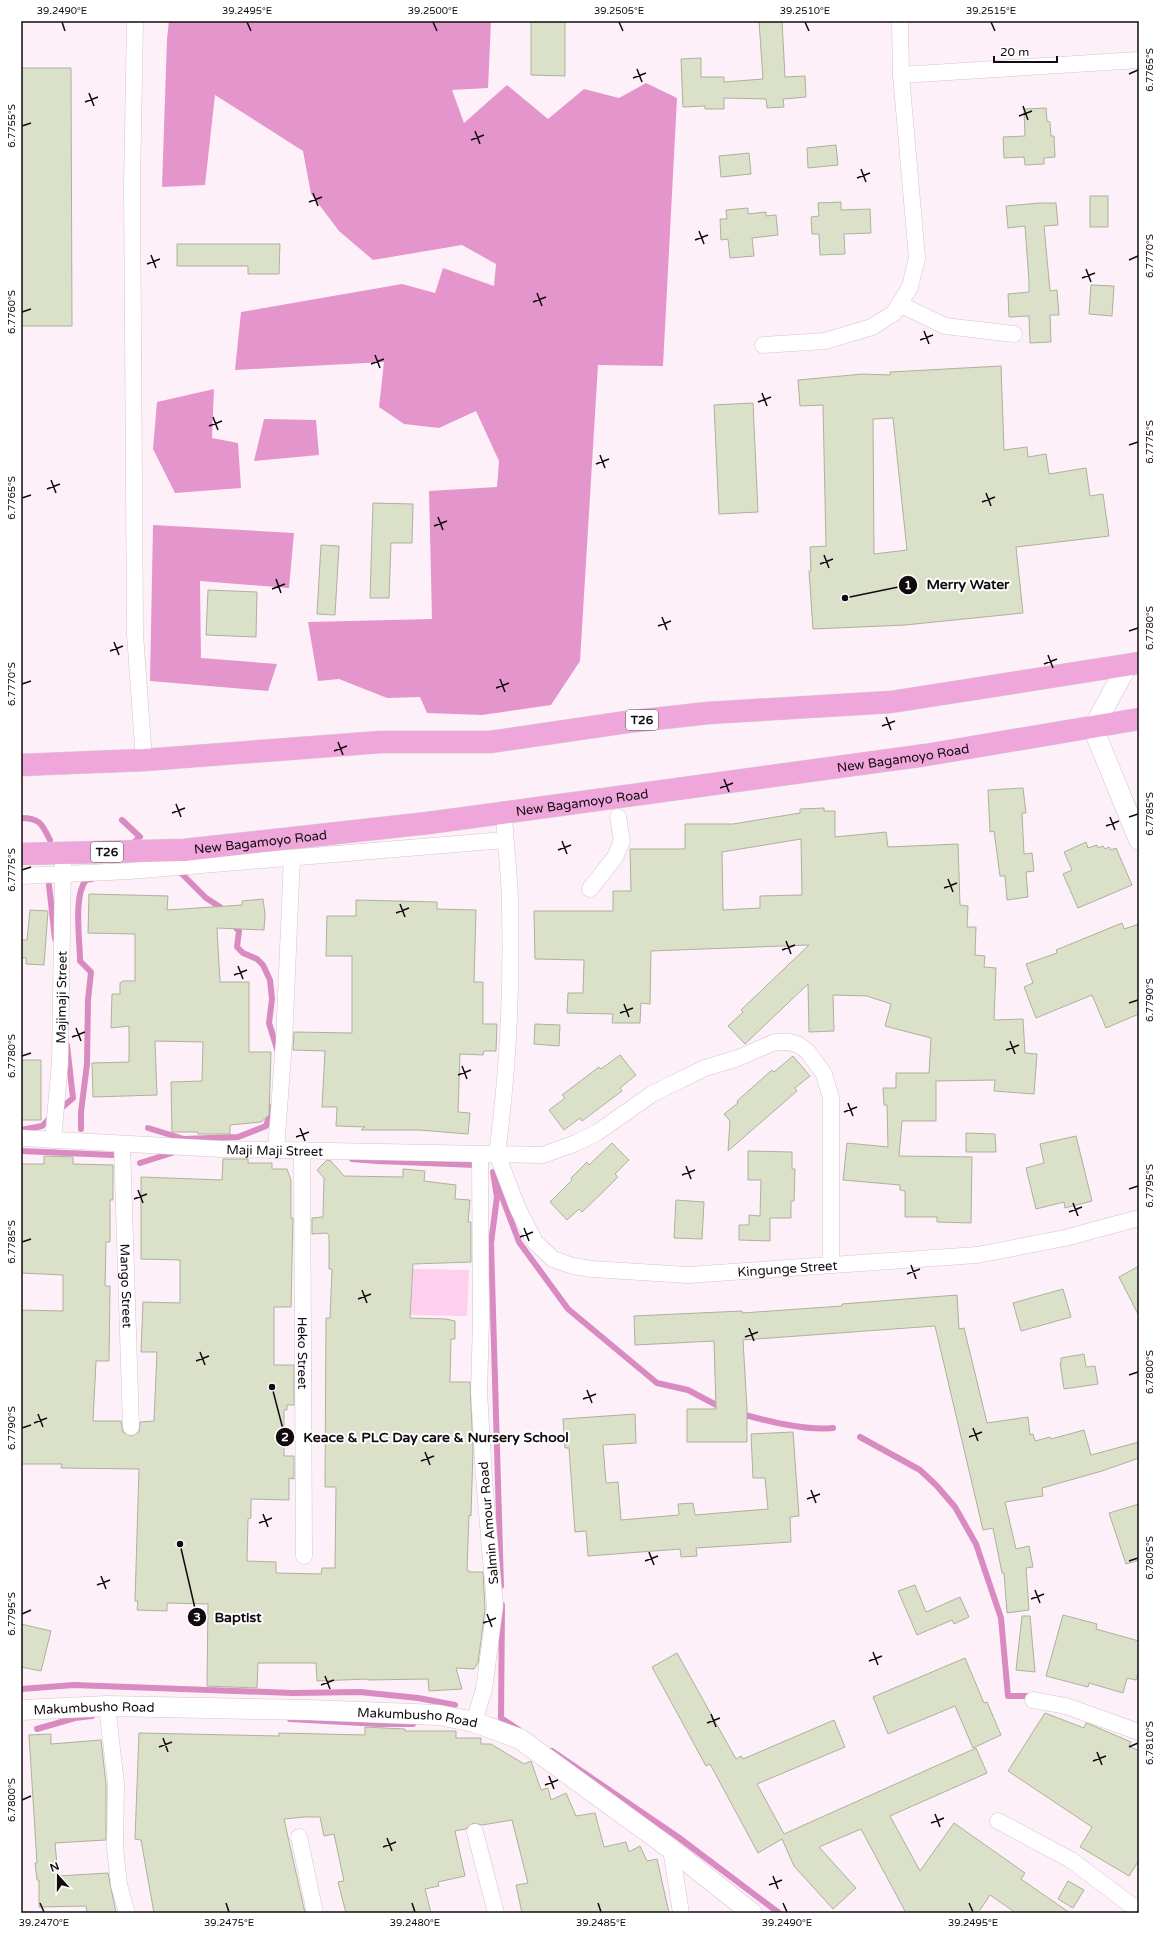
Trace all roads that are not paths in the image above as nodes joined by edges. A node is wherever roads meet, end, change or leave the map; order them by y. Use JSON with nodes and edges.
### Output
{"nodes":[{"id":1,"x":135,"y":21,"type":"edge"},
{"id":2,"x":900,"y":21,"type":"edge"},
{"id":3,"x":1139,"y":60,"type":"edge"},
{"id":4,"x":901,"y":75,"type":"junction"},
{"id":5,"x":899,"y":304,"type":"junction"},
{"id":6,"x":1014,"y":334,"type":"dead end"},
{"id":7,"x":763,"y":345,"type":"dead end"},
{"id":8,"x":1133,"y":663,"type":"edge"},
{"id":9,"x":1139,"y":719,"type":"edge"},
{"id":10,"x":1093,"y":728,"type":"junction"},
{"id":11,"x":144,"y":760,"type":"junction"},
{"id":12,"x":21,"y":765,"type":"edge"},
{"id":13,"x":504,"y":813,"type":"junction"},
{"id":14,"x":618,"y":817,"type":"dead end"},
{"id":15,"x":505,"y":840,"type":"junction"},
{"id":16,"x":1139,"y":840,"type":"edge"},
{"id":17,"x":21,"y":854,"type":"edge"},
{"id":18,"x":292,"y":858,"type":"junction"},
{"id":19,"x":63,"y":864,"type":"junction"},
{"id":20,"x":21,"y":876,"type":"edge"},
{"id":21,"x":590,"y":889,"type":"dead end"},
{"id":22,"x":21,"y":1138,"type":"edge"},
{"id":23,"x":53,"y":1140,"type":"junction"},
{"id":24,"x":122,"y":1145,"type":"junction"},
{"id":25,"x":276,"y":1150,"type":"junction"},
{"id":26,"x":302,"y":1150,"type":"junction"},
{"id":27,"x":480,"y":1154,"type":"junction"},
{"id":28,"x":497,"y":1154,"type":"junction"},
{"id":29,"x":1139,"y":1218,"type":"edge"},
{"id":30,"x":831,"y":1264,"type":"junction"},
{"id":31,"x":131,"y":1427,"type":"dead end"},
{"id":32,"x":304,"y":1556,"type":"dead end"},
{"id":33,"x":1033,"y":1700,"type":"dead end"},
{"id":34,"x":107,"y":1706,"type":"junction"},
{"id":35,"x":21,"y":1710,"type":"edge"},
{"id":36,"x":474,"y":1722,"type":"junction"},
{"id":37,"x":1139,"y":1732,"type":"edge"},
{"id":38,"x":998,"y":1821,"type":"dead end"},
{"id":39,"x":475,"y":1832,"type":"dead end"},
{"id":40,"x":299,"y":1837,"type":"dead end"},
{"id":41,"x":670,"y":1849,"type":"junction"},
{"id":42,"x":1137,"y":1903,"type":"edge"},
{"id":43,"x":127,"y":1913,"type":"edge"},
{"id":44,"x":315,"y":1913,"type":"edge"},
{"id":45,"x":496,"y":1913,"type":"edge"},
{"id":46,"x":681,"y":1913,"type":"edge"},
{"id":47,"x":752,"y":1913,"type":"edge"}],
"edges":[{"from":1,"to":11,"type":"street"},
{"from":2,"to":4,"type":"street"},
{"from":3,"to":4,"type":"street"},
{"from":4,"to":5,"type":"street"},
{"from":5,"to":6,"type":"street"},
{"from":5,"to":7,"type":"street"},
{"from":8,"to":10,"type":"street"},
{"from":8,"to":11,"type":"highway","number":"T26"},
{"from":9,"to":10,"type":"highway","name":"New Bagamoyo Road","number":"T26"},
{"from":10,"to":13,"type":"highway","name":"New Bagamoyo Road","number":"T26"},
{"from":10,"to":16,"type":"street"},
{"from":11,"to":12,"type":"highway","number":"T26"},
{"from":13,"to":15,"type":"street"},
{"from":13,"to":19,"type":"highway","name":"New Bagamoyo Road","number":"T26"},
{"from":14,"to":21,"type":"street"},
{"from":15,"to":18,"type":"street"},
{"from":15,"to":28,"type":"street"},
{"from":17,"to":19,"type":"highway","name":"New Bagamoyo Road","number":"T26"},
{"from":18,"to":19,"type":"street"},
{"from":18,"to":25,"type":"street"},
{"from":19,"to":20,"type":"street"},
{"from":19,"to":23,"type":"street","name":"Majimaji Street"},
{"from":22,"to":23,"type":"street","name":"Maji Maji Street"},
{"from":23,"to":24,"type":"street","name":"Maji Maji Street"},
{"from":24,"to":25,"type":"street","name":"Maji Maji Street"},
{"from":24,"to":31,"type":"street","name":"Mango Street"},
{"from":25,"to":26,"type":"street","name":"Maji Maji Street"},
{"from":26,"to":27,"type":"street","name":"Maji Maji Street"},
{"from":26,"to":32,"type":"street","name":"Heko Street"},
{"from":27,"to":28,"type":"street","name":"Maji Maji Street"},
{"from":27,"to":36,"type":"street","name":"Salmin Amour Road"},
{"from":28,"to":30,"type":"street","name":"Kingunge Street"},
{"from":28,"to":30,"type":"street","name":"Maji Maji Street"},
{"from":29,"to":30,"type":"street","name":"Kingunge Street"},
{"from":33,"to":37,"type":"street"},
{"from":34,"to":35,"type":"street","name":"Makumbusho Road"},
{"from":34,"to":36,"type":"street","name":"Makumbusho Road"},
{"from":34,"to":43,"type":"street"},
{"from":36,"to":41,"type":"street","name":"Makumbusho Road"},
{"from":38,"to":42,"type":"street"},
{"from":39,"to":45,"type":"street"},
{"from":40,"to":44,"type":"street"},
{"from":41,"to":46,"type":"street"},
{"from":41,"to":47,"type":"street","name":"Makumbusho Road"}]}
